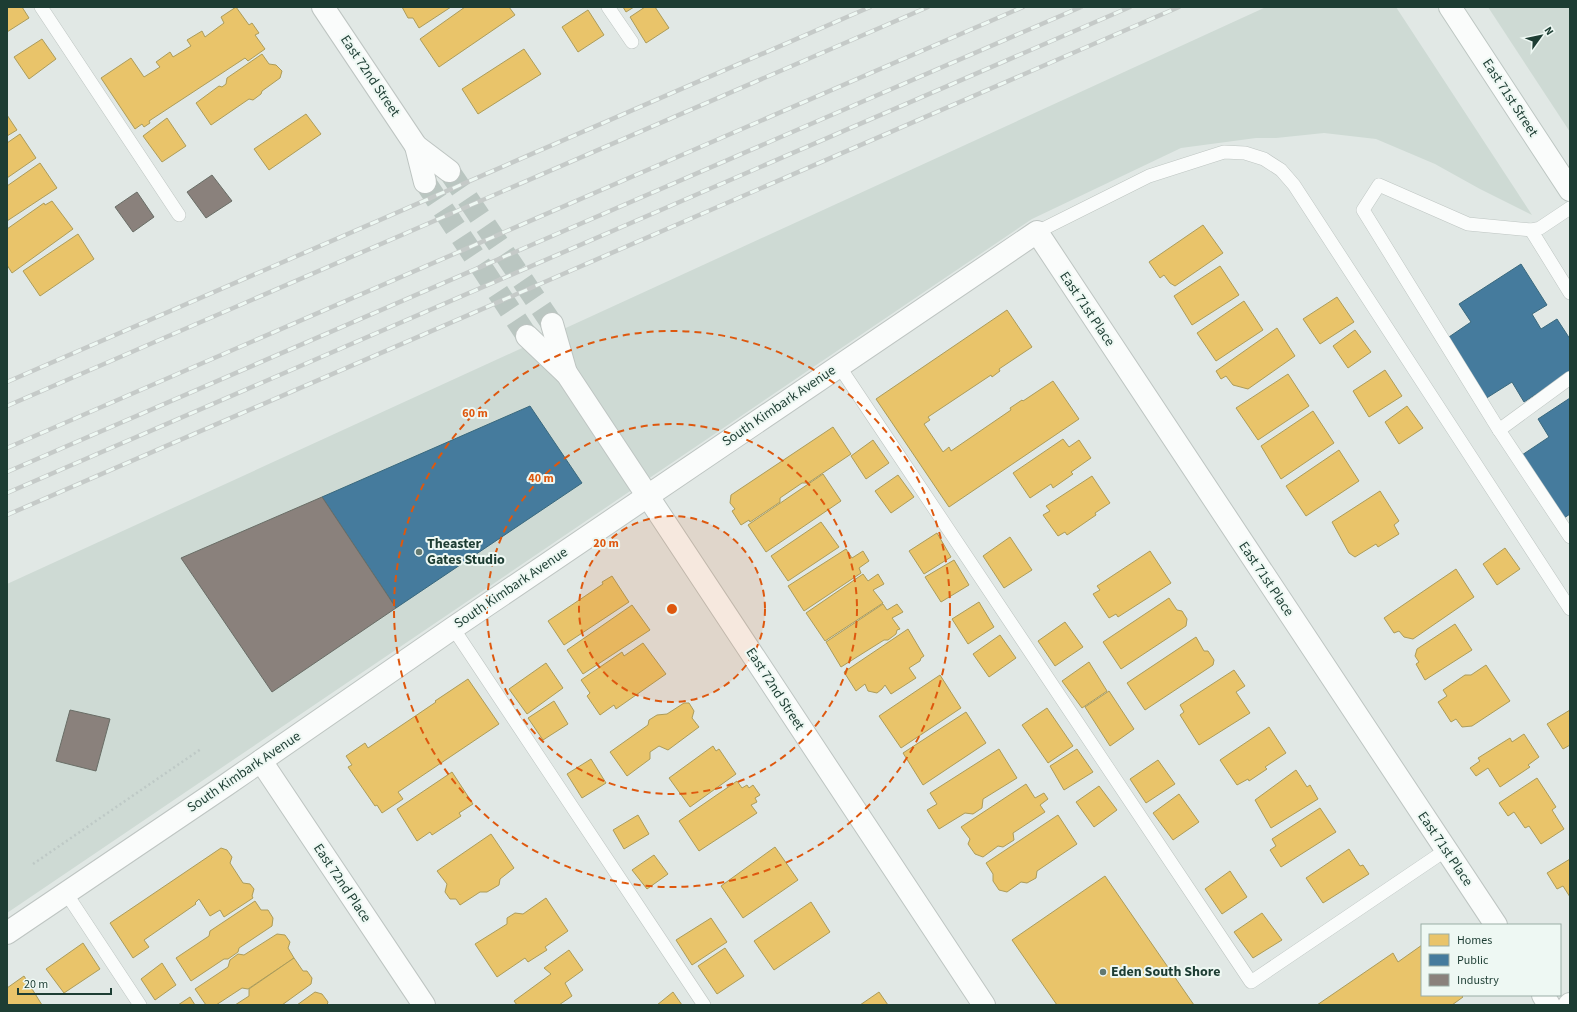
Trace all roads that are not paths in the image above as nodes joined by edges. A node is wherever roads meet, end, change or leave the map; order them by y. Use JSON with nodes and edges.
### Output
{"nodes":[{"id":1,"x":41,"y":7,"type":"edge"},
{"id":2,"x":323,"y":7,"type":"edge"},
{"id":3,"x":608,"y":7,"type":"edge"},
{"id":4,"x":1450,"y":7,"type":"edge"},
{"id":5,"x":632,"y":42,"type":"dead end"},
{"id":6,"x":416,"y":146,"type":"junction"},
{"id":7,"x":450,"y":171,"type":"tunnel mouth"},
{"id":8,"x":425,"y":182,"type":"tunnel mouth"},
{"id":9,"x":1570,"y":190,"type":"edge"},
{"id":10,"x":1570,"y":208,"type":"edge"},
{"id":11,"x":179,"y":215,"type":"dead end"},
{"id":12,"x":1531,"y":230,"type":"junction"},
{"id":13,"x":1037,"y":232,"type":"junction"},
{"id":14,"x":1570,"y":293,"type":"edge"},
{"id":15,"x":552,"y":324,"type":"tunnel mouth"},
{"id":16,"x":527,"y":336,"type":"tunnel mouth"},
{"id":17,"x":839,"y":366,"type":"junction"},
{"id":18,"x":567,"y":374,"type":"junction"},
{"id":19,"x":1570,"y":378,"type":"edge"},
{"id":20,"x":1499,"y":430,"type":"junction"},
{"id":21,"x":647,"y":496,"type":"junction"},
{"id":22,"x":1570,"y":536,"type":"edge"},
{"id":23,"x":1570,"y":609,"type":"edge"},
{"id":24,"x":453,"y":628,"type":"junction"},
{"id":25,"x":261,"y":761,"type":"junction"},
{"id":26,"x":1446,"y":850,"type":"junction"},
{"id":27,"x":66,"y":893,"type":"junction"},
{"id":28,"x":1495,"y":924,"type":"edge"},
{"id":29,"x":7,"y":933,"type":"edge"},
{"id":30,"x":1544,"y":996,"type":"edge"},
{"id":31,"x":140,"y":1005,"type":"edge"},
{"id":32,"x":424,"y":1005,"type":"edge"},
{"id":33,"x":704,"y":1005,"type":"edge"},
{"id":34,"x":984,"y":1005,"type":"edge"},
{"id":35,"x":1549,"y":1005,"type":"edge"}],
"edges":[{"from":1,"to":11,"type":"lane"},
{"from":2,"to":6,"type":"street","name":"East 72nd Street"},
{"from":3,"to":5,"type":"lane"},
{"from":4,"to":9,"type":"street","name":"East 71st Street"},
{"from":6,"to":7,"type":"street","name":"East 72nd Street"},
{"from":6,"to":8,"type":"street","name":"East 72nd Street"},
{"from":10,"to":12,"type":"lane"},
{"from":12,"to":14,"type":"lane"},
{"from":12,"to":20,"type":"lane"},
{"from":13,"to":17,"type":"street","name":"South Kimbark Avenue"},
{"from":13,"to":23,"type":"lane"},
{"from":13,"to":26,"type":"street","name":"East 71st Place"},
{"from":15,"to":18,"type":"street","name":"East 72nd Street"},
{"from":16,"to":18,"type":"street","name":"East 72nd Street"},
{"from":17,"to":21,"type":"street","name":"South Kimbark Avenue"},
{"from":17,"to":26,"type":"lane"},
{"from":18,"to":21,"type":"street","name":"East 72nd Street"},
{"from":19,"to":20,"type":"lane"},
{"from":20,"to":22,"type":"lane"},
{"from":21,"to":24,"type":"street","name":"South Kimbark Avenue"},
{"from":21,"to":34,"type":"street","name":"East 72nd Street"},
{"from":24,"to":25,"type":"street","name":"South Kimbark Avenue"},
{"from":24,"to":33,"type":"lane"},
{"from":25,"to":27,"type":"street","name":"South Kimbark Avenue"},
{"from":25,"to":32,"type":"street","name":"East 72nd Place"},
{"from":26,"to":28,"type":"street","name":"East 71st Place"},
{"from":27,"to":29,"type":"street","name":"South Kimbark Avenue"},
{"from":27,"to":31,"type":"lane"},
{"from":30,"to":35,"type":"street"}]}
